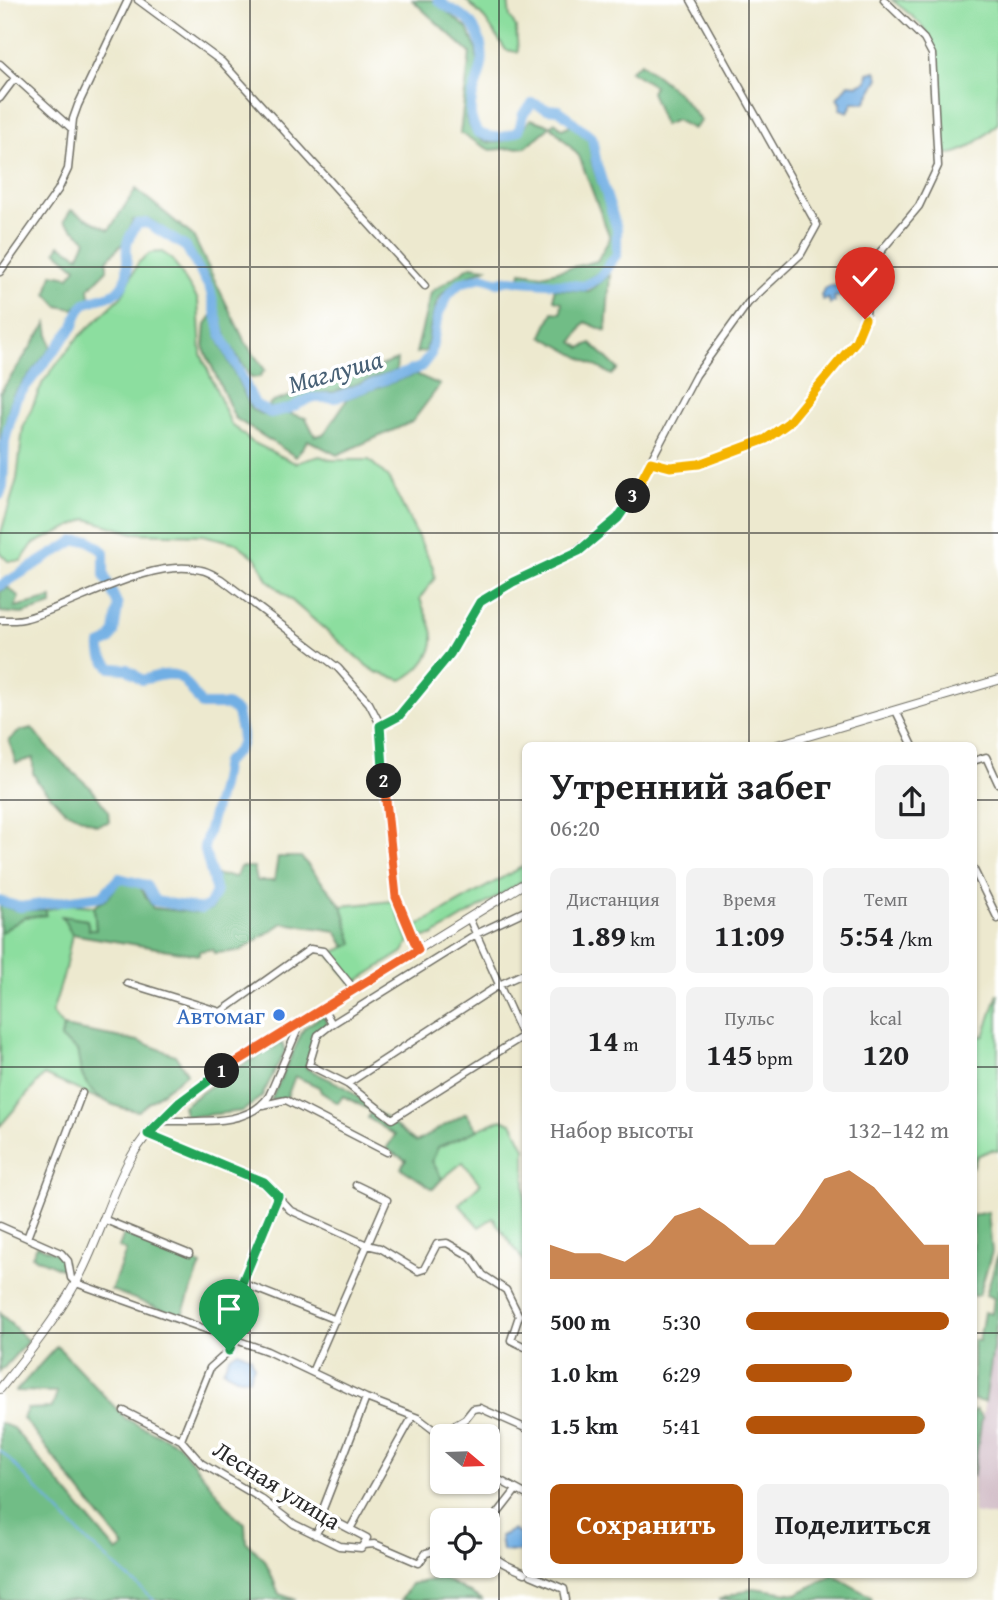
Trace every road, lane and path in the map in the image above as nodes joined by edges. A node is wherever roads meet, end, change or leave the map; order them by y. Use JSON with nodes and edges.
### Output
{"nodes":[{"id":1,"x":128,"y":0,"type":"edge"},
{"id":2,"x":138,"y":0,"type":"edge"},
{"id":3,"x":691,"y":0,"type":"edge"},
{"id":4,"x":884,"y":0,"type":"edge"},
{"id":5,"x":0,"y":64,"type":"edge"},
{"id":6,"x":15,"y":78,"type":"junction"},
{"id":7,"x":0,"y":98,"type":"edge"},
{"id":8,"x":72,"y":130,"type":"junction"},
{"id":9,"x":0,"y":272,"type":"edge"},
{"id":10,"x":866,"y":278,"type":"dead end"},
{"id":11,"x":425,"y":286,"type":"dead end"},
{"id":12,"x":868,"y":301,"type":"dead end"},
{"id":13,"x":651,"y":462,"type":"junction"},
{"id":14,"x":0,"y":620,"type":"edge"},
{"id":15,"x":998,"y":680,"type":"edge"},
{"id":16,"x":896,"y":711,"type":"junction"},
{"id":17,"x":380,"y":726,"type":"junction"},
{"id":18,"x":786,"y":742,"type":"edge"},
{"id":19,"x":911,"y":742,"type":"edge"},
{"id":20,"x":977,"y":760,"type":"edge"},
{"id":21,"x":998,"y":783,"type":"edge"},
{"id":22,"x":977,"y":876,"type":"edge"},
{"id":23,"x":522,"y":885,"type":"edge"},
{"id":24,"x":522,"y":912,"type":"edge"},
{"id":25,"x":468,"y":918,"type":"junction"},
{"id":26,"x":998,"y":919,"type":"edge"},
{"id":27,"x":476,"y":934,"type":"junction"},
{"id":28,"x":418,"y":950,"type":"junction"},
{"id":29,"x":522,"y":974,"type":"edge"},
{"id":30,"x":127,"y":983,"type":"dead end"},
{"id":31,"x":499,"y":985,"type":"junction"},
{"id":32,"x":354,"y":989,"type":"junction"},
{"id":33,"x":323,"y":1008,"type":"junction"},
{"id":34,"x":300,"y":1024,"type":"junction"},
{"id":35,"x":332,"y":1024,"type":"junction"},
{"id":36,"x":522,"y":1034,"type":"edge"},
{"id":37,"x":522,"y":1039,"type":"edge"},
{"id":38,"x":347,"y":1084,"type":"junction"},
{"id":39,"x":82,"y":1093,"type":"dead end"},
{"id":40,"x":263,"y":1105,"type":"junction"},
{"id":41,"x":161,"y":1121,"type":"junction"},
{"id":42,"x":148,"y":1134,"type":"junction"},
{"id":43,"x":387,"y":1152,"type":"dead end"},
{"id":44,"x":356,"y":1185,"type":"dead end"},
{"id":45,"x":278,"y":1196,"type":"junction"},
{"id":46,"x":103,"y":1219,"type":"junction"},
{"id":47,"x":0,"y":1226,"type":"edge"},
{"id":48,"x":27,"y":1238,"type":"junction"},
{"id":49,"x":367,"y":1245,"type":"junction"},
{"id":50,"x":189,"y":1254,"type":"dead end"},
{"id":51,"x":76,"y":1283,"type":"junction"},
{"id":52,"x":242,"y":1283,"type":"junction"},
{"id":53,"x":336,"y":1320,"type":"junction"},
{"id":54,"x":233,"y":1340,"type":"junction"},
{"id":55,"x":522,"y":1346,"type":"edge"},
{"id":56,"x":312,"y":1372,"type":"junction"},
{"id":57,"x":0,"y":1389,"type":"edge"},
{"id":58,"x":366,"y":1398,"type":"junction"},
{"id":59,"x":124,"y":1411,"type":"dead end"},
{"id":60,"x":414,"y":1416,"type":"junction"},
{"id":61,"x":457,"y":1424,"type":"edge"},
{"id":62,"x":430,"y":1427,"type":"edge"},
{"id":63,"x":522,"y":1427,"type":"edge"},
{"id":64,"x":181,"y":1440,"type":"junction"},
{"id":65,"x":500,"y":1481,"type":"edge"},
{"id":66,"x":516,"y":1490,"type":"junction"},
{"id":67,"x":522,"y":1493,"type":"edge"},
{"id":68,"x":500,"y":1510,"type":"edge"},
{"id":69,"x":326,"y":1516,"type":"junction"},
{"id":70,"x":350,"y":1529,"type":"junction"},
{"id":71,"x":316,"y":1535,"type":"junction"},
{"id":72,"x":363,"y":1545,"type":"junction"},
{"id":73,"x":430,"y":1552,"type":"edge"},
{"id":74,"x":500,"y":1560,"type":"edge"},
{"id":75,"x":522,"y":1572,"type":"edge"},
{"id":76,"x":538,"y":1578,"type":"edge"},
{"id":77,"x":566,"y":1600,"type":"edge"}],
"edges":[{"from":1,"to":8,"type":"street"},
{"from":2,"to":11,"type":"street"},
{"from":3,"to":13,"type":"street"},
{"from":4,"to":10,"type":"street"},
{"from":5,"to":6,"type":"street"},
{"from":6,"to":7,"type":"street"},
{"from":6,"to":8,"type":"street"},
{"from":8,"to":9,"type":"street"},
{"from":12,"to":13,"type":"street"},
{"from":13,"to":17,"type":"street"},
{"from":14,"to":17,"type":"street"},
{"from":15,"to":16,"type":"main road"},
{"from":16,"to":18,"type":"main road"},
{"from":16,"to":19,"type":"street"},
{"from":17,"to":28,"type":"street"},
{"from":20,"to":21,"type":"street"},
{"from":22,"to":26,"type":"street"},
{"from":23,"to":25,"type":"main road"},
{"from":24,"to":27,"type":"street"},
{"from":25,"to":27,"type":"street"},
{"from":25,"to":28,"type":"main road"},
{"from":27,"to":31,"type":"street"},
{"from":27,"to":35,"type":"street"},
{"from":28,"to":32,"type":"main road"},
{"from":29,"to":31,"type":"street"},
{"from":30,"to":32,"type":"street"},
{"from":31,"to":36,"type":"street"},
{"from":31,"to":38,"type":"street"},
{"from":32,"to":33,"type":"main road"},
{"from":33,"to":34,"type":"main road"},
{"from":33,"to":35,"type":"street"},
{"from":34,"to":40,"type":"street"},
{"from":34,"to":41,"type":"main road"},
{"from":35,"to":38,"type":"street"},
{"from":37,"to":38,"type":"street"},
{"from":39,"to":48,"type":"street"},
{"from":40,"to":41,"type":"street"},
{"from":40,"to":43,"type":"street"},
{"from":41,"to":42,"type":"main road"},
{"from":42,"to":45,"type":"street"},
{"from":42,"to":46,"type":"main road"},
{"from":44,"to":49,"type":"street"},
{"from":45,"to":49,"type":"street"},
{"from":45,"to":52,"type":"street"},
{"from":46,"to":50,"type":"street"},
{"from":46,"to":51,"type":"main road"},
{"from":47,"to":48,"type":"street"},
{"from":48,"to":51,"type":"street"},
{"from":49,"to":53,"type":"street"},
{"from":49,"to":55,"type":"street"},
{"from":51,"to":54,"type":"street"},
{"from":51,"to":57,"type":"main road"},
{"from":52,"to":53,"type":"street"},
{"from":52,"to":54,"type":"street"},
{"from":53,"to":56,"type":"street"},
{"from":54,"to":56,"type":"street"},
{"from":54,"to":64,"type":"street"},
{"from":56,"to":58,"type":"street"},
{"from":58,"to":60,"type":"street"},
{"from":58,"to":69,"type":"street"},
{"from":59,"to":64,"type":"street","name":"Лесная улица"},
{"from":60,"to":62,"type":"street"},
{"from":60,"to":70,"type":"street"},
{"from":61,"to":63,"type":"street"},
{"from":64,"to":71,"type":"street","name":"Лесная улица"},
{"from":65,"to":66,"type":"street"},
{"from":66,"to":67,"type":"street"},
{"from":66,"to":68,"type":"street"},
{"from":69,"to":70,"type":"street"},
{"from":69,"to":71,"type":"street"},
{"from":70,"to":72,"type":"street"},
{"from":71,"to":72,"type":"street","name":"Лесная улица"},
{"from":72,"to":73,"type":"street","name":"Лесная улица"},
{"from":74,"to":75,"type":"street"},
{"from":76,"to":77,"type":"street"}]}
